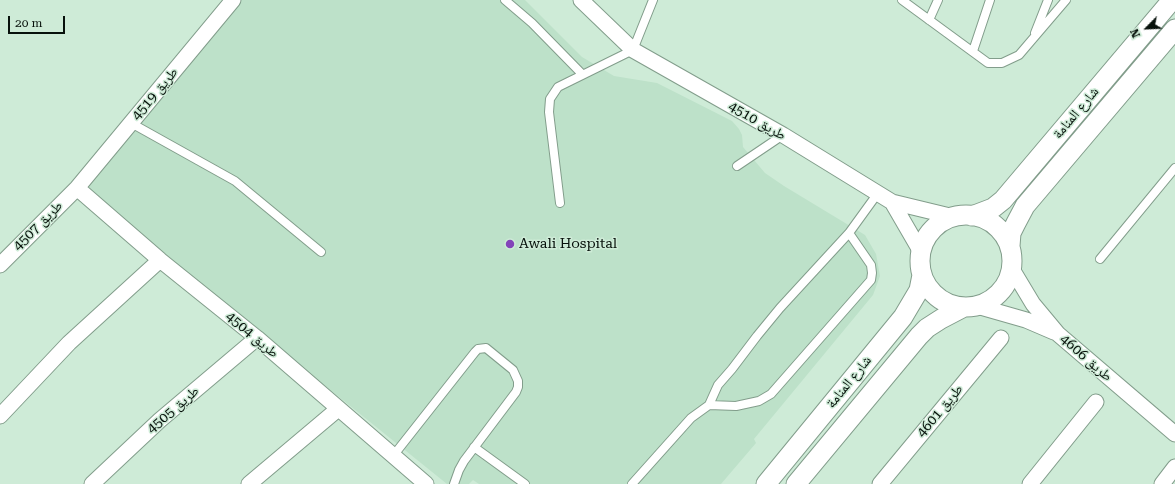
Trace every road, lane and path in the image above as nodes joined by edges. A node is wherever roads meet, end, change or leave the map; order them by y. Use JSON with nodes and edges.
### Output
{"nodes":[{"id":1,"x":233,"y":0,"type":"edge"},
{"id":2,"x":505,"y":0,"type":"edge"},
{"id":3,"x":581,"y":0,"type":"edge"},
{"id":4,"x":653,"y":0,"type":"edge"},
{"id":5,"x":902,"y":0,"type":"edge"},
{"id":6,"x":938,"y":0,"type":"edge"},
{"id":7,"x":990,"y":0,"type":"edge"},
{"id":8,"x":1048,"y":0,"type":"edge"},
{"id":9,"x":1066,"y":0,"type":"edge"},
{"id":10,"x":1172,"y":0,"type":"edge"},
{"id":11,"x":929,"y":20,"type":"junction"},
{"id":12,"x":1175,"y":29,"type":"edge"},
{"id":13,"x":1033,"y":39,"type":"junction"},
{"id":14,"x":633,"y":50,"type":"junction"},
{"id":15,"x":973,"y":51,"type":"junction"},
{"id":16,"x":582,"y":74,"type":"junction"},
{"id":17,"x":131,"y":123,"type":"junction"},
{"id":18,"x":783,"y":135,"type":"junction"},
{"id":19,"x":737,"y":166,"type":"dead end"},
{"id":20,"x":1175,"y":168,"type":"edge"},
{"id":21,"x":77,"y":188,"type":"junction"},
{"id":22,"x":878,"y":193,"type":"junction"},
{"id":23,"x":560,"y":202,"type":"dead end"},
{"id":24,"x":892,"y":202,"type":"junction"},
{"id":25,"x":963,"y":216,"type":"junction"},
{"id":26,"x":849,"y":233,"type":"junction"},
{"id":27,"x":1010,"y":246,"type":"junction"},
{"id":28,"x":321,"y":252,"type":"dead end"},
{"id":29,"x":921,"y":252,"type":"junction"},
{"id":30,"x":1100,"y":259,"type":"dead end"},
{"id":31,"x":160,"y":260,"type":"junction"},
{"id":32,"x":0,"y":265,"type":"edge"},
{"id":33,"x":1012,"y":269,"type":"junction"},
{"id":34,"x":922,"y":274,"type":"junction"},
{"id":35,"x":971,"y":307,"type":"junction"},
{"id":36,"x":1058,"y":334,"type":"junction"},
{"id":37,"x":257,"y":338,"type":"junction"},
{"id":38,"x":1001,"y":338,"type":"dead end"},
{"id":39,"x":1096,"y":402,"type":"dead end"},
{"id":40,"x":709,"y":405,"type":"junction"},
{"id":41,"x":338,"y":409,"type":"junction"},
{"id":42,"x":0,"y":416,"type":"edge"},
{"id":43,"x":1175,"y":434,"type":"edge"},
{"id":44,"x":474,"y":448,"type":"junction"},
{"id":45,"x":393,"y":456,"type":"junction"},
{"id":46,"x":1175,"y":467,"type":"edge"},
{"id":47,"x":423,"y":483,"type":"edge"},
{"id":48,"x":92,"y":484,"type":"edge"},
{"id":49,"x":249,"y":484,"type":"edge"},
{"id":50,"x":454,"y":484,"type":"edge"},
{"id":51,"x":525,"y":484,"type":"edge"},
{"id":52,"x":632,"y":484,"type":"edge"},
{"id":53,"x":766,"y":484,"type":"edge"},
{"id":54,"x":796,"y":484,"type":"edge"},
{"id":55,"x":880,"y":484,"type":"edge"},
{"id":56,"x":1030,"y":484,"type":"edge"},
{"id":57,"x":1162,"y":484,"type":"edge"}],
"edges":[{"from":1,"to":17,"type":"street","name":"طريق 4519"},
{"from":2,"to":16,"type":"lane"},
{"from":3,"to":14,"type":"street","name":"طريق 4510"},
{"from":4,"to":14,"type":"lane"},
{"from":5,"to":11,"type":"lane"},
{"from":6,"to":11,"type":"lane"},
{"from":7,"to":15,"type":"lane"},
{"from":8,"to":13,"type":"lane"},
{"from":9,"to":13,"type":"lane"},
{"from":10,"to":25,"type":"street","name":"شارع المنامة"},
{"from":11,"to":15,"type":"lane"},
{"from":12,"to":27,"type":"street","name":"شارع المنامة"},
{"from":13,"to":15,"type":"lane"},
{"from":14,"to":16,"type":"lane"},
{"from":14,"to":18,"type":"street","name":"طريق 4510"},
{"from":16,"to":23,"type":"lane"},
{"from":17,"to":21,"type":"street","name":"طريق 4519"},
{"from":17,"to":28,"type":"lane"},
{"from":18,"to":19,"type":"lane"},
{"from":18,"to":22,"type":"street","name":"طريق 4510"},
{"from":20,"to":30,"type":"lane"},
{"from":21,"to":31,"type":"street","name":"طريق 4504"},
{"from":21,"to":32,"type":"street","name":"طريق 4507"},
{"from":22,"to":24,"type":"street","name":"طريق 4510"},
{"from":22,"to":26,"type":"lane"},
{"from":24,"to":25,"type":"street"},
{"from":24,"to":29,"type":"street","name":"طريق 4510"},
{"from":25,"to":27,"type":"street"},
{"from":25,"to":29,"type":"street"},
{"from":26,"to":40,"type":"lane"},
{"from":26,"to":40,"type":"lane"},
{"from":27,"to":33,"type":"street"},
{"from":29,"to":34,"type":"street"},
{"from":31,"to":37,"type":"street","name":"طريق 4504"},
{"from":31,"to":42,"type":"street"},
{"from":33,"to":35,"type":"street"},
{"from":33,"to":36,"type":"street","name":"طريق 4606"},
{"from":34,"to":35,"type":"street"},
{"from":34,"to":53,"type":"street","name":"شارع المنامة"},
{"from":35,"to":36,"type":"street"},
{"from":35,"to":54,"type":"street","name":"شارع المنامة"},
{"from":36,"to":43,"type":"street","name":"طريق 4606"},
{"from":37,"to":41,"type":"street","name":"طريق 4504"},
{"from":37,"to":48,"type":"street","name":"طريق 4505"},
{"from":38,"to":55,"type":"street","name":"طريق 4601"},
{"from":39,"to":56,"type":"street"},
{"from":40,"to":52,"type":"lane"},
{"from":41,"to":45,"type":"street","name":"طريق 4504"},
{"from":41,"to":49,"type":"street"},
{"from":44,"to":45,"type":"lane"},
{"from":44,"to":50,"type":"lane"},
{"from":44,"to":51,"type":"lane"},
{"from":45,"to":47,"type":"street","name":"طريق 4504"},
{"from":46,"to":57,"type":"street"}]}
